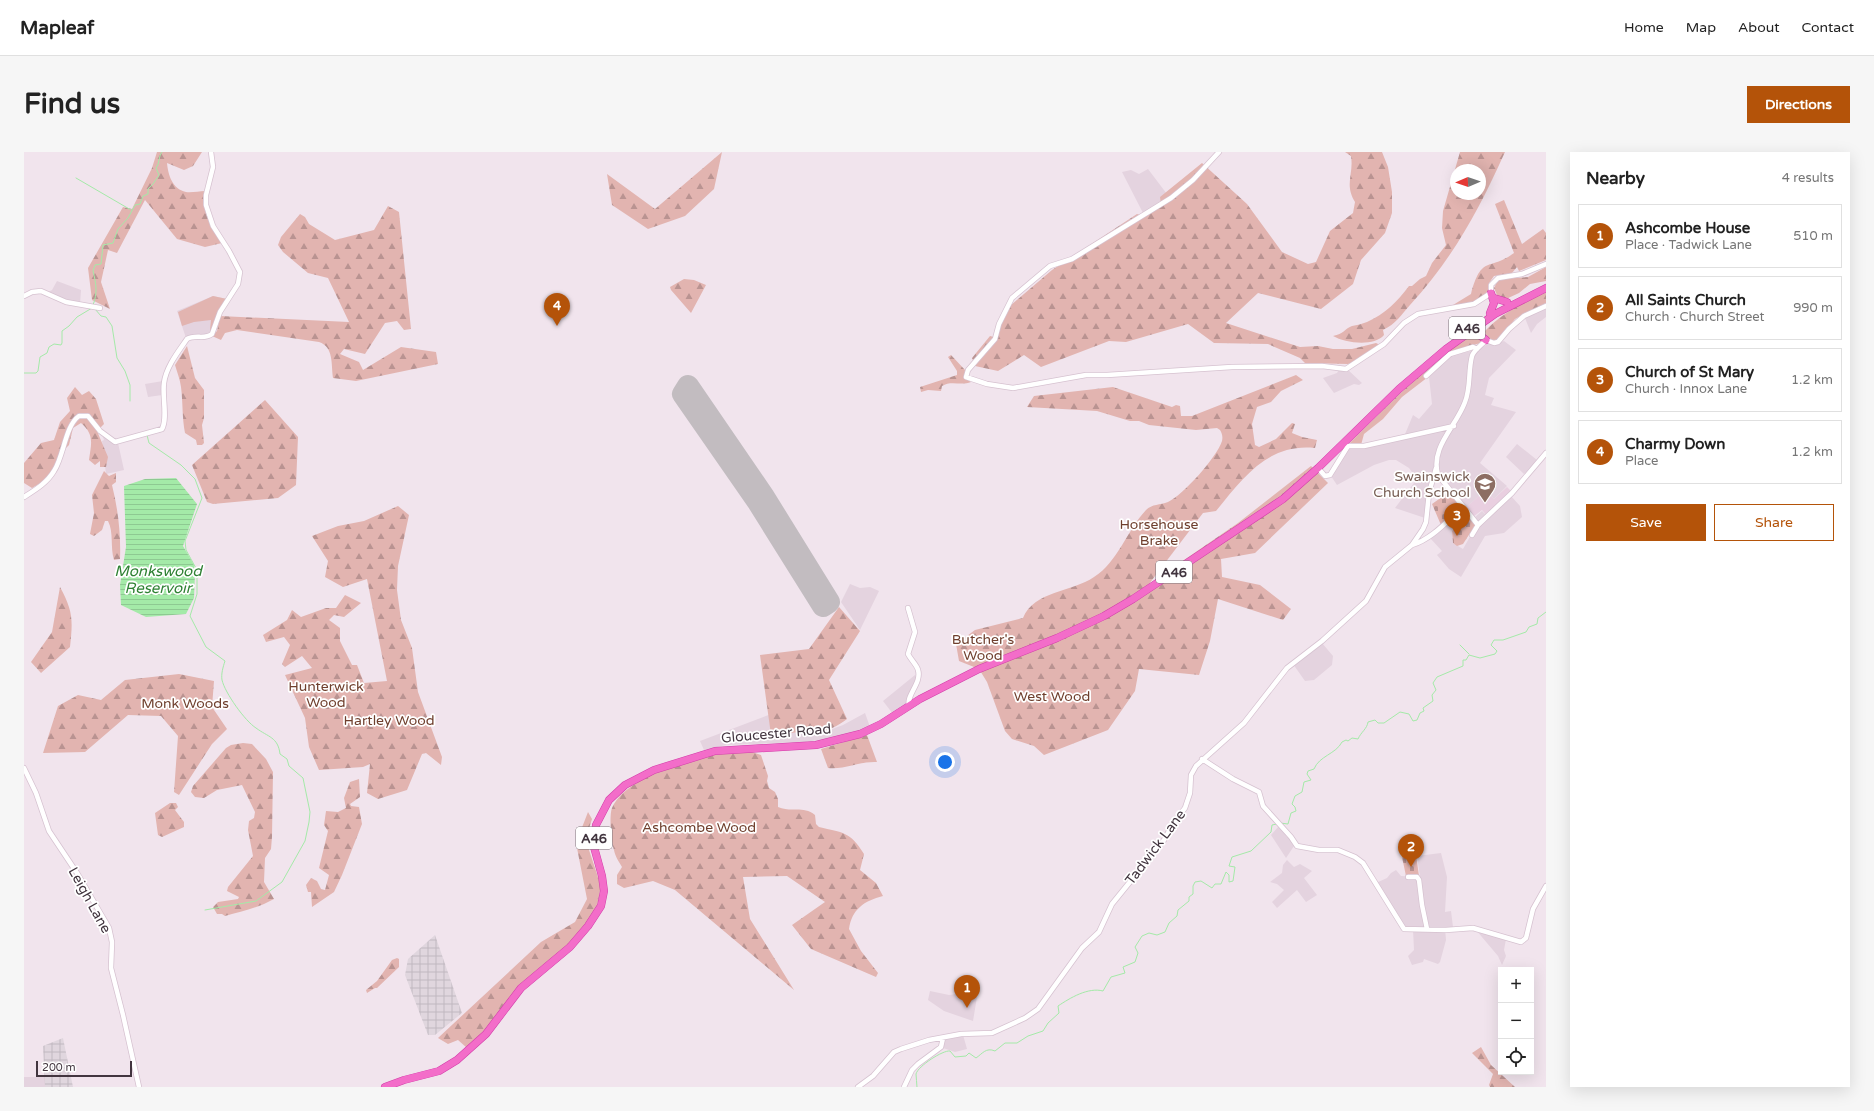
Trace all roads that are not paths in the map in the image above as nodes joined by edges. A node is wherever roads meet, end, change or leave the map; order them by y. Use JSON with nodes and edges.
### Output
{"nodes":[{"id":1,"x":211,"y":152,"type":"edge"},
{"id":2,"x":1218,"y":152,"type":"edge"},
{"id":3,"x":1546,"y":264,"type":"edge"},
{"id":4,"x":1546,"y":283,"type":"edge"},
{"id":5,"x":1546,"y":288,"type":"edge"},
{"id":6,"x":1492,"y":295,"type":"junction"},
{"id":7,"x":24,"y":296,"type":"edge"},
{"id":8,"x":1507,"y":302,"type":"junction"},
{"id":9,"x":95,"y":306,"type":"dead end"},
{"id":10,"x":1546,"y":306,"type":"edge"},
{"id":11,"x":1489,"y":316,"type":"junction"},
{"id":12,"x":1467,"y":334,"type":"junction"},
{"id":13,"x":1485,"y":339,"type":"junction"},
{"id":14,"x":1477,"y":349,"type":"junction"},
{"id":15,"x":1426,"y":376,"type":"dead end"},
{"id":16,"x":1399,"y":390,"type":"junction"},
{"id":17,"x":1454,"y":426,"type":"junction"},
{"id":18,"x":1442,"y":430,"type":"junction"},
{"id":19,"x":1445,"y":439,"type":"junction"},
{"id":20,"x":1546,"y":453,"type":"edge"},
{"id":21,"x":1437,"y":467,"type":"junction"},
{"id":22,"x":1318,"y":468,"type":"junction"},
{"id":23,"x":24,"y":497,"type":"edge"},
{"id":24,"x":1463,"y":506,"type":"junction"},
{"id":25,"x":1478,"y":525,"type":"junction"},
{"id":26,"x":1472,"y":535,"type":"dead end"},
{"id":27,"x":1412,"y":545,"type":"junction"},
{"id":28,"x":908,"y":608,"type":"dead end"},
{"id":29,"x":909,"y":706,"type":"junction"},
{"id":30,"x":1202,"y":759,"type":"junction"},
{"id":31,"x":24,"y":768,"type":"edge"},
{"id":32,"x":1408,"y":877,"type":"dead end"},
{"id":33,"x":1546,"y":886,"type":"edge"},
{"id":34,"x":1427,"y":929,"type":"junction"},
{"id":35,"x":943,"y":1038,"type":"junction"},
{"id":36,"x":139,"y":1087,"type":"edge"},
{"id":37,"x":385,"y":1087,"type":"edge"},
{"id":38,"x":858,"y":1087,"type":"edge"},
{"id":39,"x":904,"y":1087,"type":"edge"}],
"edges":[{"from":1,"to":23,"type":"street"},
{"from":2,"to":6,"type":"street"},
{"from":3,"to":6,"type":"street"},
{"from":4,"to":8,"type":"highway","number":"A46"},
{"from":5,"to":11,"type":"highway","number":"A46"},
{"from":6,"to":8,"type":"highway"},
{"from":6,"to":11,"type":"highway"},
{"from":7,"to":9,"type":"street"},
{"from":8,"to":11,"type":"highway","number":"A46"},
{"from":10,"to":13,"type":"street"},
{"from":11,"to":12,"type":"highway","number":"A46"},
{"from":11,"to":13,"type":"highway"},
{"from":11,"to":16,"type":"highway","number":"A46"},
{"from":12,"to":13,"type":"highway"},
{"from":12,"to":16,"type":"highway","number":"A46"},
{"from":13,"to":14,"type":"street","name":"Tadwick Lane"},
{"from":14,"to":15,"type":"street"},
{"from":14,"to":17,"type":"street","name":"Tadwick Lane"},
{"from":16,"to":22,"type":"highway","name":"Gloucester Road","number":"A46"},
{"from":17,"to":18,"type":"street"},
{"from":17,"to":19,"type":"street","name":"Tadwick Lane"},
{"from":18,"to":19,"type":"street"},
{"from":18,"to":22,"type":"street"},
{"from":19,"to":21,"type":"street","name":"Tadwick Lane"},
{"from":20,"to":25,"type":"street"},
{"from":21,"to":24,"type":"street"},
{"from":21,"to":27,"type":"street","name":"Tadwick Lane"},
{"from":22,"to":29,"type":"highway","name":"Gloucester Road","number":"A46"},
{"from":24,"to":25,"type":"street"},
{"from":24,"to":27,"type":"street","name":"Tadwick Lane"},
{"from":25,"to":26,"type":"street"},
{"from":27,"to":30,"type":"street","name":"Tadwick Lane"},
{"from":28,"to":29,"type":"street"},
{"from":29,"to":37,"type":"highway","name":"Gloucester Road","number":"A46"},
{"from":30,"to":34,"type":"street"},
{"from":30,"to":35,"type":"street","name":"Tadwick Lane"},
{"from":31,"to":36,"type":"street","name":"Leigh Lane"},
{"from":32,"to":34,"type":"street"},
{"from":33,"to":34,"type":"street"},
{"from":35,"to":38,"type":"street","name":"Tadwick Lane"},
{"from":35,"to":39,"type":"street"}]}
